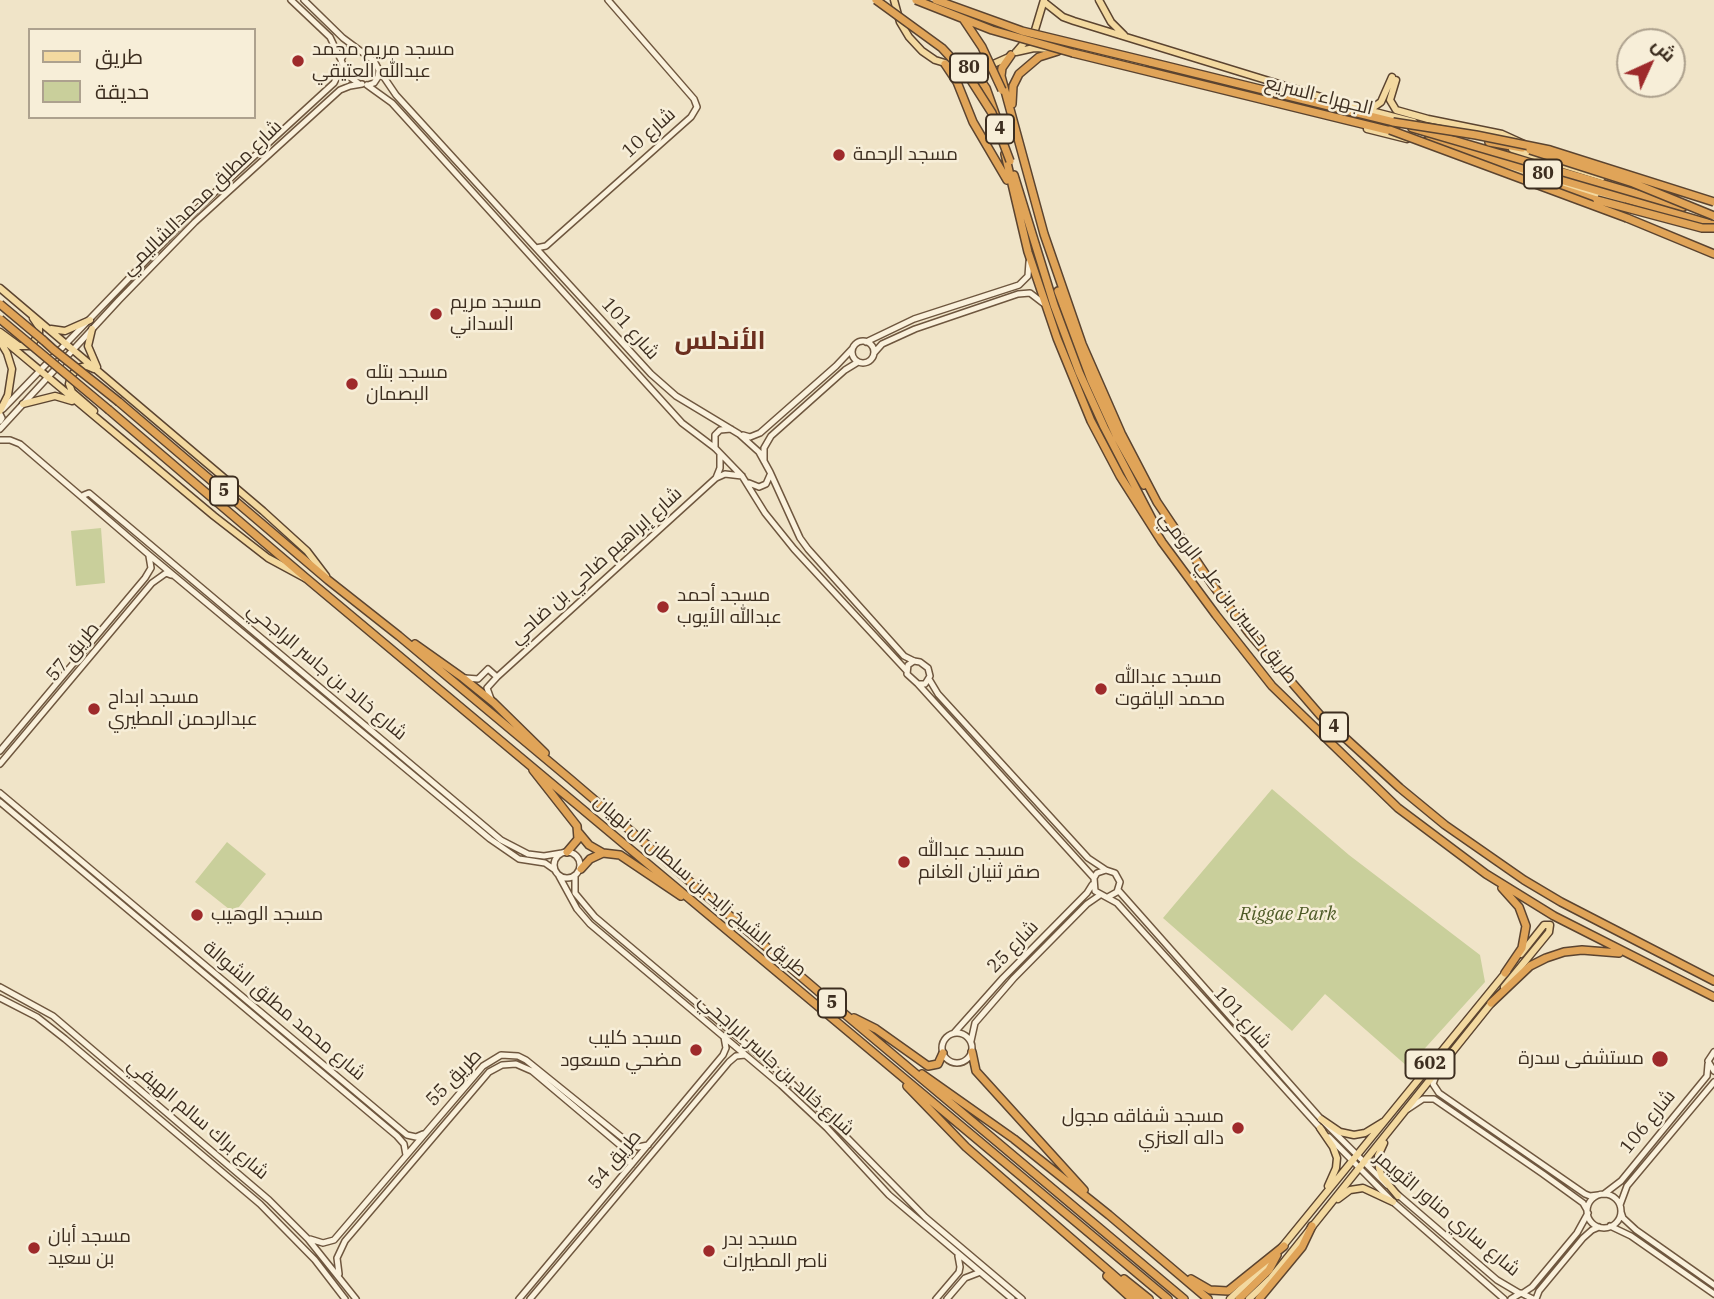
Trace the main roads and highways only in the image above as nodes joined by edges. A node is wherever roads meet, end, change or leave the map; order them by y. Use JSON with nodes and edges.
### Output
{"nodes":[{"id":1,"x":876,"y":0,"type":"edge"},
{"id":2,"x":894,"y":0,"type":"edge"},
{"id":3,"x":916,"y":0,"type":"edge"},
{"id":4,"x":936,"y":0,"type":"edge"},
{"id":5,"x":947,"y":0,"type":"edge"},
{"id":6,"x":1099,"y":0,"type":"edge"},
{"id":7,"x":1044,"y":1,"type":"edge"},
{"id":8,"x":1129,"y":38,"type":"junction"},
{"id":9,"x":1058,"y":51,"type":"junction"},
{"id":10,"x":1014,"y":53,"type":"junction"},
{"id":11,"x":945,"y":64,"type":"junction"},
{"id":12,"x":972,"y":68,"type":"junction"},
{"id":13,"x":1003,"y":89,"type":"junction"},
{"id":14,"x":988,"y":92,"type":"junction"},
{"id":15,"x":1368,"y":111,"type":"junction"},
{"id":16,"x":1012,"y":115,"type":"junction"},
{"id":17,"x":1392,"y":126,"type":"junction"},
{"id":18,"x":1489,"y":142,"type":"junction"},
{"id":19,"x":1552,"y":161,"type":"junction"},
{"id":20,"x":1530,"y":175,"type":"junction"},
{"id":21,"x":1014,"y":195,"type":"junction"},
{"id":22,"x":1714,"y":202,"type":"edge"},
{"id":23,"x":1714,"y":214,"type":"edge"},
{"id":24,"x":1714,"y":228,"type":"edge"},
{"id":25,"x":1714,"y":254,"type":"edge"},
{"id":26,"x":0,"y":288,"type":"edge"},
{"id":27,"x":0,"y":304,"type":"edge"},
{"id":28,"x":0,"y":319,"type":"edge"},
{"id":29,"x":90,"y":320,"type":"road end"},
{"id":30,"x":49,"y":328,"type":"junction"},
{"id":31,"x":92,"y":329,"type":"road end"},
{"id":32,"x":0,"y":337,"type":"edge"},
{"id":33,"x":100,"y":372,"type":"junction"},
{"id":34,"x":23,"y":404,"type":"road end"},
{"id":35,"x":81,"y":405,"type":"junction"},
{"id":36,"x":0,"y":412,"type":"edge"},
{"id":37,"x":163,"y":426,"type":"junction"},
{"id":38,"x":142,"y":455,"type":"junction"},
{"id":39,"x":1157,"y":502,"type":"junction"},
{"id":40,"x":1171,"y":554,"type":"junction"},
{"id":41,"x":306,"y":579,"type":"junction"},
{"id":42,"x":328,"y":580,"type":"junction"},
{"id":43,"x":398,"y":636,"type":"junction"},
{"id":44,"x":529,"y":763,"type":"junction"},
{"id":45,"x":570,"y":779,"type":"junction"},
{"id":46,"x":579,"y":833,"type":"junction"},
{"id":47,"x":564,"y":852,"type":"road end"},
{"id":48,"x":603,"y":853,"type":"junction"},
{"id":49,"x":581,"y":869,"type":"road end"},
{"id":50,"x":1486,"y":874,"type":"junction"},
{"id":51,"x":708,"y":913,"type":"junction"},
{"id":52,"x":1636,"y":958,"type":"junction"},
{"id":53,"x":1505,"y":973,"type":"junction"},
{"id":54,"x":1714,"y":981,"type":"edge"},
{"id":55,"x":1714,"y":997,"type":"edge"},
{"id":56,"x":1491,"y":1003,"type":"junction"},
{"id":57,"x":846,"y":1016,"type":"junction"},
{"id":58,"x":972,"y":1052,"type":"road end"},
{"id":59,"x":943,"y":1053,"type":"road end"},
{"id":60,"x":892,"y":1054,"type":"junction"},
{"id":61,"x":885,"y":1062,"type":"junction"},
{"id":62,"x":1321,"y":1119,"type":"road end"},
{"id":63,"x":1388,"y":1119,"type":"junction"},
{"id":64,"x":1395,"y":1125,"type":"junction"},
{"id":65,"x":1320,"y":1128,"type":"road end"},
{"id":66,"x":1398,"y":1196,"type":"road end"},
{"id":67,"x":1393,"y":1202,"type":"road end"},
{"id":68,"x":1101,"y":1209,"type":"junction"},
{"id":69,"x":1313,"y":1209,"type":"junction"},
{"id":70,"x":1319,"y":1217,"type":"junction"},
{"id":71,"x":1312,"y":1226,"type":"junction"},
{"id":72,"x":1284,"y":1246,"type":"junction"},
{"id":73,"x":1149,"y":1249,"type":"junction"},
{"id":74,"x":1277,"y":1255,"type":"junction"},
{"id":75,"x":1093,"y":1260,"type":"junction"},
{"id":76,"x":1194,"y":1287,"type":"junction"},
{"id":77,"x":1132,"y":1299,"type":"edge"},
{"id":78,"x":1141,"y":1299,"type":"edge"},
{"id":79,"x":1149,"y":1299,"type":"edge"},
{"id":80,"x":1168,"y":1299,"type":"edge"},
{"id":81,"x":1184,"y":1299,"type":"edge"},
{"id":82,"x":1200,"y":1299,"type":"edge"},
{"id":83,"x":1208,"y":1299,"type":"edge"},
{"id":84,"x":1230,"y":1299,"type":"edge"},
{"id":85,"x":1240,"y":1299,"type":"edge"},
{"id":86,"x":1249,"y":1299,"type":"edge"},
{"id":87,"x":1259,"y":1299,"type":"edge"}],
"edges":[{"from":1,"to":40,"type":"highway","bridge":true},
{"from":2,"to":11,"type":"main road","number":"80"},
{"from":3,"to":17,"type":"highway","name":"الجهراء السريع","number":"80","bridge":true},
{"from":4,"to":17,"type":"highway","name":"الجهراء السريع","number":"80","bridge":true},
{"from":5,"to":13,"type":"highway","bridge":true},
{"from":6,"to":8,"type":"main road"},
{"from":7,"to":8,"type":"main road","name":"الجهراء السريع"},
{"from":7,"to":10,"type":"main road","number":"80"},
{"from":8,"to":15,"type":"main road","name":"الجهراء السريع"},
{"from":9,"to":10,"type":"main road","name":"الجهراء السريع"},
{"from":9,"to":16,"type":"highway"},
{"from":9,"to":20,"type":"main road","name":"الجهراء السريع"},
{"from":10,"to":12,"type":"main road","number":"80"},
{"from":10,"to":13,"type":"highway","name":"طريق حسين بن علي الرومي","number":"4"},
{"from":11,"to":12,"type":"main road","number":"80"},
{"from":11,"to":21,"type":"highway"},
{"from":12,"to":14,"type":"highway","name":"طريق حسين بن علي الرومي","number":"4"},
{"from":13,"to":14,"type":"highway"},
{"from":13,"to":16,"type":"highway","name":"طريق حسين بن علي الرومي","number":"4"},
{"from":13,"to":39,"type":"highway"},
{"from":14,"to":21,"type":"highway","name":"طريق حسين بن علي الرومي","number":"4"},
{"from":15,"to":18,"type":"main road","name":"الجهراء السريع"},
{"from":15,"to":19,"type":"main road"},
{"from":16,"to":39,"type":"highway","name":"طريق حسين بن علي الرومي","number":"4"},
{"from":17,"to":22,"type":"highway","bridge":true},
{"from":17,"to":23,"type":"highway","name":"الجهراء السريع","number":"80","bridge":true},
{"from":17,"to":24,"type":"highway","name":"الجهراء السريع","number":"80","bridge":true},
{"from":17,"to":25,"type":"highway","bridge":true},
{"from":18,"to":19,"type":"main road","name":"الجهراء السريع"},
{"from":18,"to":23,"type":"highway","bridge":true},
{"from":19,"to":23,"type":"main road","name":"الجهراء السريع"},
{"from":20,"to":24,"type":"main road","name":"الجهراء السريع"},
{"from":20,"to":24,"type":"highway","bridge":true},
{"from":21,"to":40,"type":"highway","name":"طريق حسين بن علي الرومي","number":"4"},
{"from":26,"to":30,"type":"main road","name":"طريق الشيخ زايد بن سلطان آل نهيان"},
{"from":26,"to":32,"type":"main road"},
{"from":27,"to":42,"type":"highway","name":"طريق الشيخ زايد بن سلطان آل نهيان","number":"5","bridge":true},
{"from":28,"to":41,"type":"highway","name":"طريق الشيخ زايد بن سلطان آل نهيان","number":"5","bridge":true},
{"from":29,"to":30,"type":"main road"},
{"from":30,"to":33,"type":"main road","name":"طريق الشيخ زايد بن سلطان آل نهيان"},
{"from":31,"to":33,"type":"main road"},
{"from":32,"to":35,"type":"main road","name":"طريق الشيخ زايد بن سلطان آل نهيان"},
{"from":32,"to":36,"type":"main road"},
{"from":33,"to":37,"type":"main road","name":"طريق الشيخ زايد بن سلطان آل نهيان"},
{"from":34,"to":35,"type":"main road"},
{"from":35,"to":38,"type":"main road","name":"طريق الشيخ زايد بن سلطان آل نهيان"},
{"from":37,"to":38,"type":"main road"},
{"from":37,"to":42,"type":"main road","name":"طريق الشيخ زايد بن سلطان آل نهيان"},
{"from":38,"to":41,"type":"main road","name":"طريق الشيخ زايد بن سلطان آل نهيان"},
{"from":39,"to":54,"type":"highway","name":"طريق حسين بن علي الرومي","number":"4"},
{"from":40,"to":50,"type":"highway","name":"طريق حسين بن علي الرومي","number":"4"},
{"from":41,"to":44,"type":"highway","name":"طريق الشيخ زايد بن سلطان آل نهيان","number":"5"},
{"from":42,"to":43,"type":"highway","name":"طريق الشيخ زايد بن سلطان آل نهيان","number":"5"},
{"from":43,"to":45,"type":"highway","name":"طريق الشيخ زايد بن سلطان آل نهيان","number":"5"},
{"from":43,"to":45,"type":"highway"},
{"from":44,"to":46,"type":"highway"},
{"from":44,"to":51,"type":"highway","name":"طريق الشيخ زايد بن سلطان آل نهيان","number":"5"},
{"from":45,"to":57,"type":"highway","name":"طريق الشيخ زايد بن سلطان آل نهيان","number":"5"},
{"from":46,"to":47,"type":"highway"},
{"from":46,"to":48,"type":"highway"},
{"from":48,"to":49,"type":"highway"},
{"from":48,"to":51,"type":"highway"},
{"from":50,"to":52,"type":"highway","name":"طريق حسين بن علي الرومي","number":"4"},
{"from":50,"to":53,"type":"highway"},
{"from":51,"to":61,"type":"highway","name":"طريق الشيخ زايد بن سلطان آل نهيان","number":"5"},
{"from":52,"to":55,"type":"highway","name":"طريق حسين بن علي الرومي","number":"4"},
{"from":52,"to":56,"type":"highway"},
{"from":53,"to":56,"type":"main road","number":"602"},
{"from":53,"to":63,"type":"main road","number":"602"},
{"from":56,"to":64,"type":"main road","number":"602"},
{"from":57,"to":59,"type":"highway"},
{"from":57,"to":60,"type":"highway","name":"طريق الشيخ زايد بن سلطان آل نهيان","number":"5"},
{"from":58,"to":68,"type":"highway"},
{"from":60,"to":68,"type":"highway"},
{"from":60,"to":81,"type":"highway","name":"طريق الشيخ زايد بن سلطان آل نهيان","number":"5"},
{"from":61,"to":75,"type":"highway"},
{"from":61,"to":80,"type":"highway","name":"طريق الشيخ زايد بن سلطان آل نهيان","number":"5"},
{"from":62,"to":63,"type":"main road"},
{"from":63,"to":69,"type":"main road","number":"602"},
{"from":64,"to":66,"type":"main road"},
{"from":64,"to":70,"type":"main road","number":"602"},
{"from":65,"to":69,"type":"main road"},
{"from":67,"to":70,"type":"main road"},
{"from":68,"to":73,"type":"highway"},
{"from":69,"to":72,"type":"main road","number":"602"},
{"from":70,"to":71,"type":"main road","number":"602"},
{"from":71,"to":86,"type":"main road","number":"602"},
{"from":71,"to":87,"type":"highway"},
{"from":72,"to":73,"type":"highway"},
{"from":72,"to":74,"type":"main road","number":"602"},
{"from":73,"to":76,"type":"highway"},
{"from":74,"to":84,"type":"main road","number":"602"},
{"from":74,"to":85,"type":"highway"},
{"from":75,"to":77,"type":"highway"},
{"from":75,"to":78,"type":"highway"},
{"from":75,"to":79,"type":"highway"},
{"from":76,"to":82,"type":"highway"},
{"from":76,"to":83,"type":"highway"}]}
